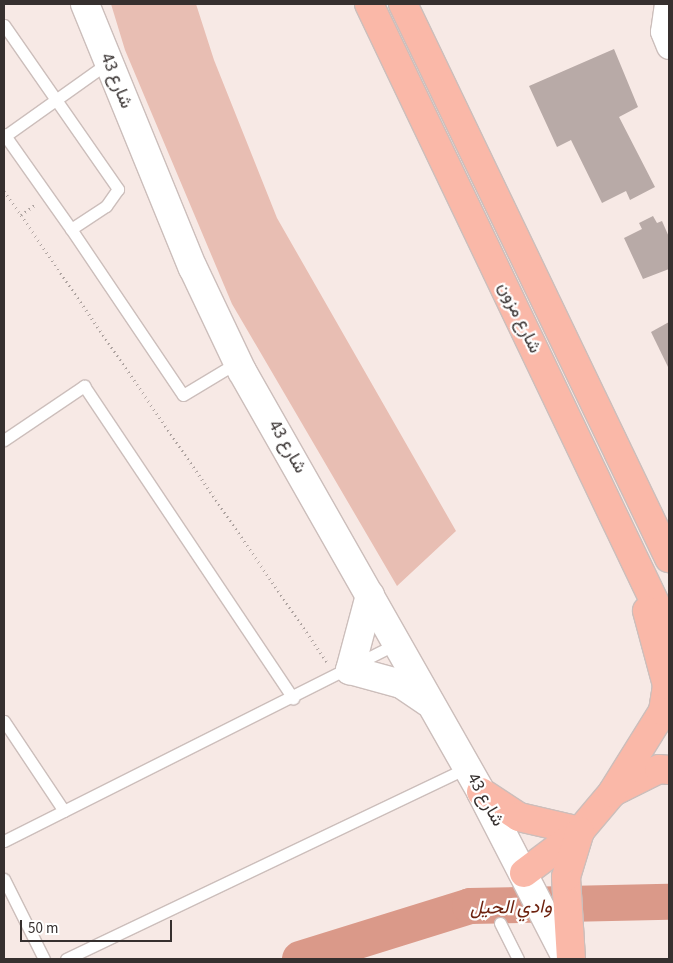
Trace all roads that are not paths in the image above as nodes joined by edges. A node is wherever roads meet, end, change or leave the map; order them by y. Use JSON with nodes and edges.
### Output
{"nodes":[{"id":1,"x":85,"y":4,"type":"edge"},
{"id":2,"x":369,"y":4,"type":"edge"},
{"id":3,"x":403,"y":4,"type":"edge"},
{"id":4,"x":415,"y":4,"type":"edge"},
{"id":5,"x":668,"y":4,"type":"edge"},
{"id":6,"x":4,"y":25,"type":"edge"},
{"id":7,"x":669,"y":47,"type":"edge"},
{"id":8,"x":109,"y":62,"type":"junction"},
{"id":9,"x":442,"y":84,"type":"junction"},
{"id":10,"x":56,"y":99,"type":"junction"},
{"id":11,"x":4,"y":135,"type":"edge"},
{"id":12,"x":71,"y":229,"type":"junction"},
{"id":13,"x":238,"y":362,"type":"junction"},
{"id":14,"x":4,"y":440,"type":"edge"},
{"id":15,"x":623,"y":536,"type":"junction"},
{"id":16,"x":669,"y":558,"type":"edge"},
{"id":17,"x":370,"y":595,"type":"junction"},
{"id":18,"x":669,"y":632,"type":"edge"},
{"id":19,"x":397,"y":643,"type":"junction"},
{"id":20,"x":343,"y":673,"type":"junction"},
{"id":21,"x":293,"y":698,"type":"junction"},
{"id":22,"x":432,"y":704,"type":"junction"},
{"id":23,"x":4,"y":721,"type":"edge"},
{"id":24,"x":468,"y":768,"type":"junction"},
{"id":25,"x":669,"y":770,"type":"edge"},
{"id":26,"x":482,"y":792,"type":"junction"},
{"id":27,"x":612,"y":793,"type":"junction"},
{"id":28,"x":64,"y":811,"type":"junction"},
{"id":29,"x":580,"y":831,"type":"junction"},
{"id":30,"x":4,"y":841,"type":"edge"},
{"id":31,"x":524,"y":873,"type":"junction"},
{"id":32,"x":4,"y":879,"type":"edge"},
{"id":33,"x":500,"y":923,"type":"dead end"},
{"id":34,"x":44,"y":959,"type":"edge"},
{"id":35,"x":66,"y":959,"type":"edge"},
{"id":36,"x":518,"y":959,"type":"edge"},
{"id":37,"x":567,"y":959,"type":"edge"},
{"id":38,"x":571,"y":959,"type":"edge"}],
"edges":[{"from":1,"to":8,"type":"street","name":"شارع 43"},
{"from":2,"to":15,"type":"main road","name":"شارع مزون"},
{"from":3,"to":9,"type":"main road","name":"شارع مزون"},
{"from":4,"to":9,"type":"street"},
{"from":5,"to":7,"type":"street"},
{"from":6,"to":10,"type":"lane"},
{"from":8,"to":10,"type":"lane"},
{"from":8,"to":13,"type":"street","name":"شارع 43"},
{"from":9,"to":16,"type":"main road","name":"شارع مزون"},
{"from":10,"to":11,"type":"lane"},
{"from":10,"to":12,"type":"lane"},
{"from":11,"to":12,"type":"lane"},
{"from":12,"to":13,"type":"lane"},
{"from":13,"to":17,"type":"street","name":"شارع 43"},
{"from":14,"to":21,"type":"lane"},
{"from":15,"to":18,"type":"main road","name":"شارع مزون"},
{"from":15,"to":27,"type":"main road"},
{"from":17,"to":19,"type":"street","name":"شارع 43"},
{"from":17,"to":20,"type":"street"},
{"from":19,"to":20,"type":"lane"},
{"from":19,"to":22,"type":"street","name":"شارع 43"},
{"from":20,"to":21,"type":"lane"},
{"from":20,"to":22,"type":"street"},
{"from":21,"to":28,"type":"lane"},
{"from":22,"to":24,"type":"street","name":"شارع 43"},
{"from":23,"to":28,"type":"lane"},
{"from":24,"to":26,"type":"street","name":"شارع 43"},
{"from":24,"to":35,"type":"lane"},
{"from":25,"to":27,"type":"main road"},
{"from":26,"to":29,"type":"main road"},
{"from":26,"to":31,"type":"street","name":"شارع 43"},
{"from":27,"to":29,"type":"main road"},
{"from":28,"to":30,"type":"lane"},
{"from":29,"to":31,"type":"main road"},
{"from":29,"to":38,"type":"main road"},
{"from":31,"to":37,"type":"street","name":"شارع 43"},
{"from":32,"to":34,"type":"lane"},
{"from":33,"to":36,"type":"lane"}]}
